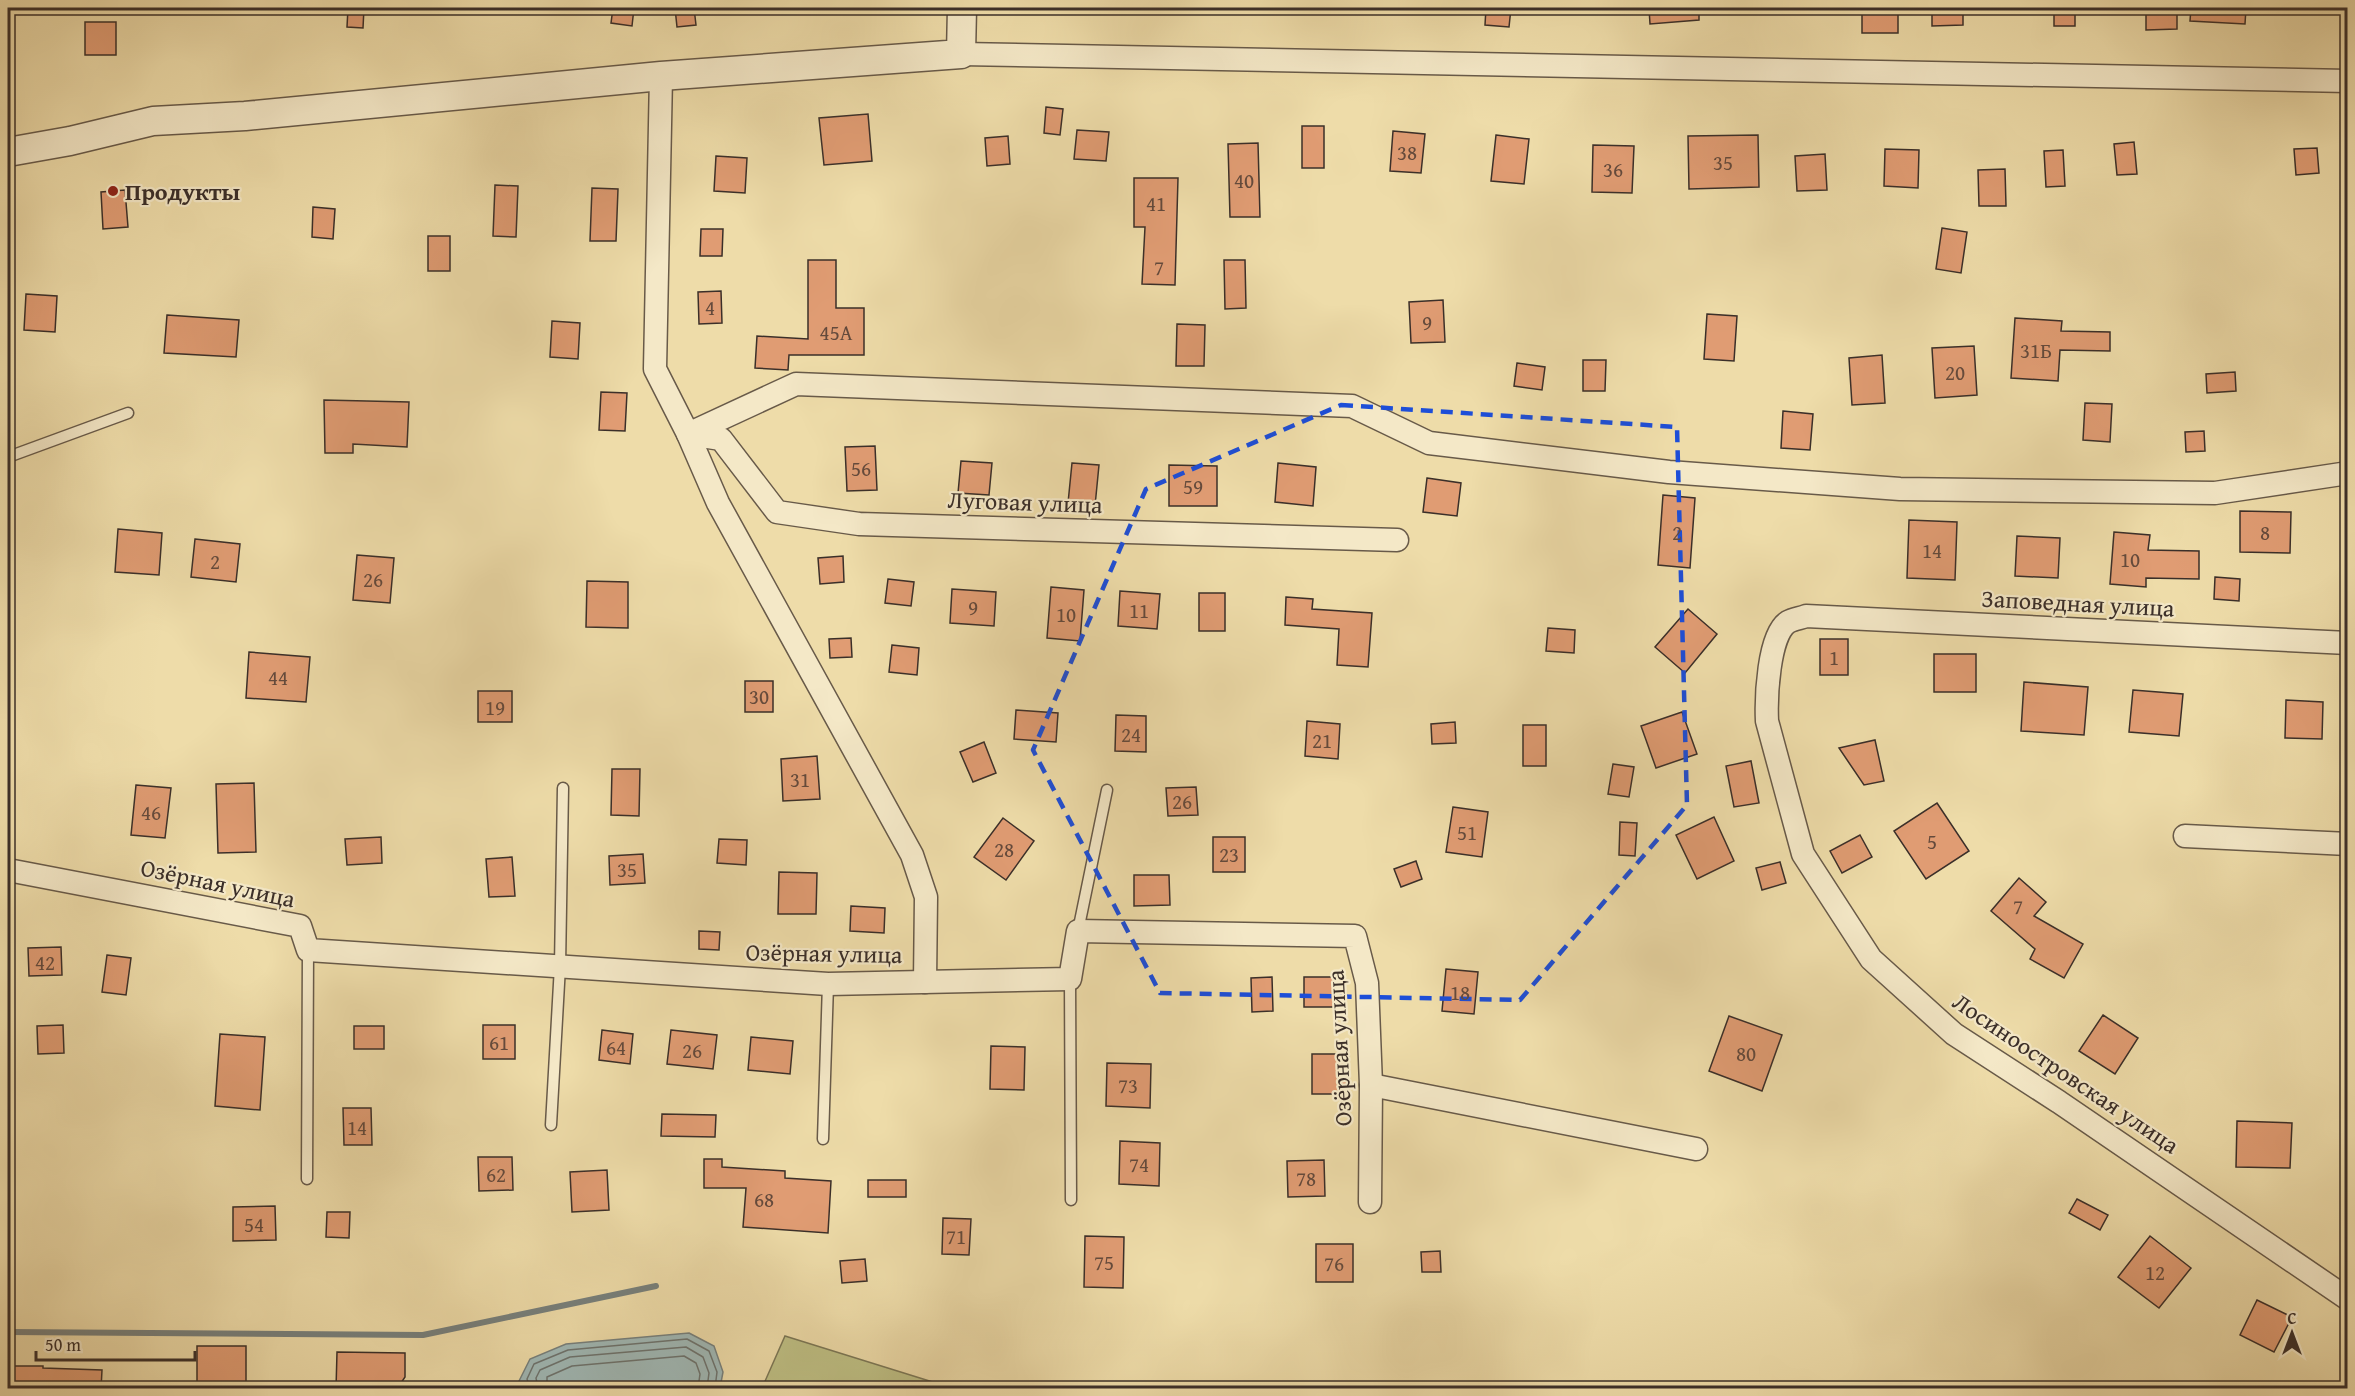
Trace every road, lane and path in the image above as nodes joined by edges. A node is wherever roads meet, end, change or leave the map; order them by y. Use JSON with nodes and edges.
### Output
{"nodes":[{"id":1,"x":962,"y":8,"type":"edge"},
{"id":2,"x":961,"y":54,"type":"junction"},
{"id":3,"x":661,"y":76,"type":"junction"},
{"id":4,"x":2348,"y":81,"type":"edge"},
{"id":5,"x":8,"y":152,"type":"edge"},
{"id":6,"x":128,"y":413,"type":"dead end"},
{"id":7,"x":688,"y":434,"type":"junction"},
{"id":8,"x":8,"y":457,"type":"edge"},
{"id":9,"x":2348,"y":473,"type":"edge"},
{"id":10,"x":1397,"y":540,"type":"dead end"},
{"id":11,"x":1806,"y":616,"type":"joint"},
{"id":12,"x":2348,"y":643,"type":"edge"},
{"id":13,"x":563,"y":788,"type":"dead end"},
{"id":14,"x":1107,"y":790,"type":"dead end"},
{"id":15,"x":2185,"y":836,"type":"dead end"},
{"id":16,"x":2348,"y":844,"type":"edge"},
{"id":17,"x":8,"y":870,"type":"edge"},
{"id":18,"x":1078,"y":932,"type":"junction"},
{"id":19,"x":308,"y":950,"type":"junction"},
{"id":20,"x":560,"y":966,"type":"junction"},
{"id":21,"x":1070,"y":979,"type":"junction"},
{"id":22,"x":925,"y":982,"type":"junction"},
{"id":23,"x":828,"y":984,"type":"junction"},
{"id":24,"x":1371,"y":1084,"type":"junction"},
{"id":25,"x":551,"y":1125,"type":"dead end"},
{"id":26,"x":823,"y":1139,"type":"dead end"},
{"id":27,"x":1696,"y":1149,"type":"dead end"},
{"id":28,"x":307,"y":1179,"type":"dead end"},
{"id":29,"x":1071,"y":1200,"type":"dead end"},
{"id":30,"x":1370,"y":1203,"type":"dead end"},
{"id":31,"x":2348,"y":1299,"type":"edge"}],
"edges":[{"from":1,"to":2,"type":"street"},
{"from":2,"to":3,"type":"street"},
{"from":2,"to":4,"type":"street"},
{"from":3,"to":5,"type":"street"},
{"from":3,"to":7,"type":"street"},
{"from":6,"to":8,"type":"lane"},
{"from":7,"to":9,"type":"street"},
{"from":7,"to":10,"type":"street","name":"Луговая улица"},
{"from":7,"to":22,"type":"street"},
{"from":11,"to":12,"type":"street","name":"Заповедная улица"},
{"from":11,"to":31,"type":"street","name":"Лосиноостровская улица"},
{"from":13,"to":20,"type":"lane"},
{"from":14,"to":18,"type":"lane"},
{"from":15,"to":16,"type":"street"},
{"from":17,"to":19,"type":"street","name":"Озёрная улица"},
{"from":18,"to":21,"type":"street"},
{"from":18,"to":24,"type":"street","name":"Озёрная улица"},
{"from":19,"to":20,"type":"street","name":"Озёрная улица"},
{"from":19,"to":28,"type":"lane"},
{"from":20,"to":23,"type":"street","name":"Озёрная улица"},
{"from":20,"to":25,"type":"lane"},
{"from":21,"to":22,"type":"street","name":"Озёрная улица"},
{"from":21,"to":29,"type":"lane"},
{"from":22,"to":23,"type":"street","name":"Озёрная улица"},
{"from":23,"to":26,"type":"lane"},
{"from":24,"to":27,"type":"street"},
{"from":24,"to":30,"type":"street","name":"Озёрная улица"}]}
